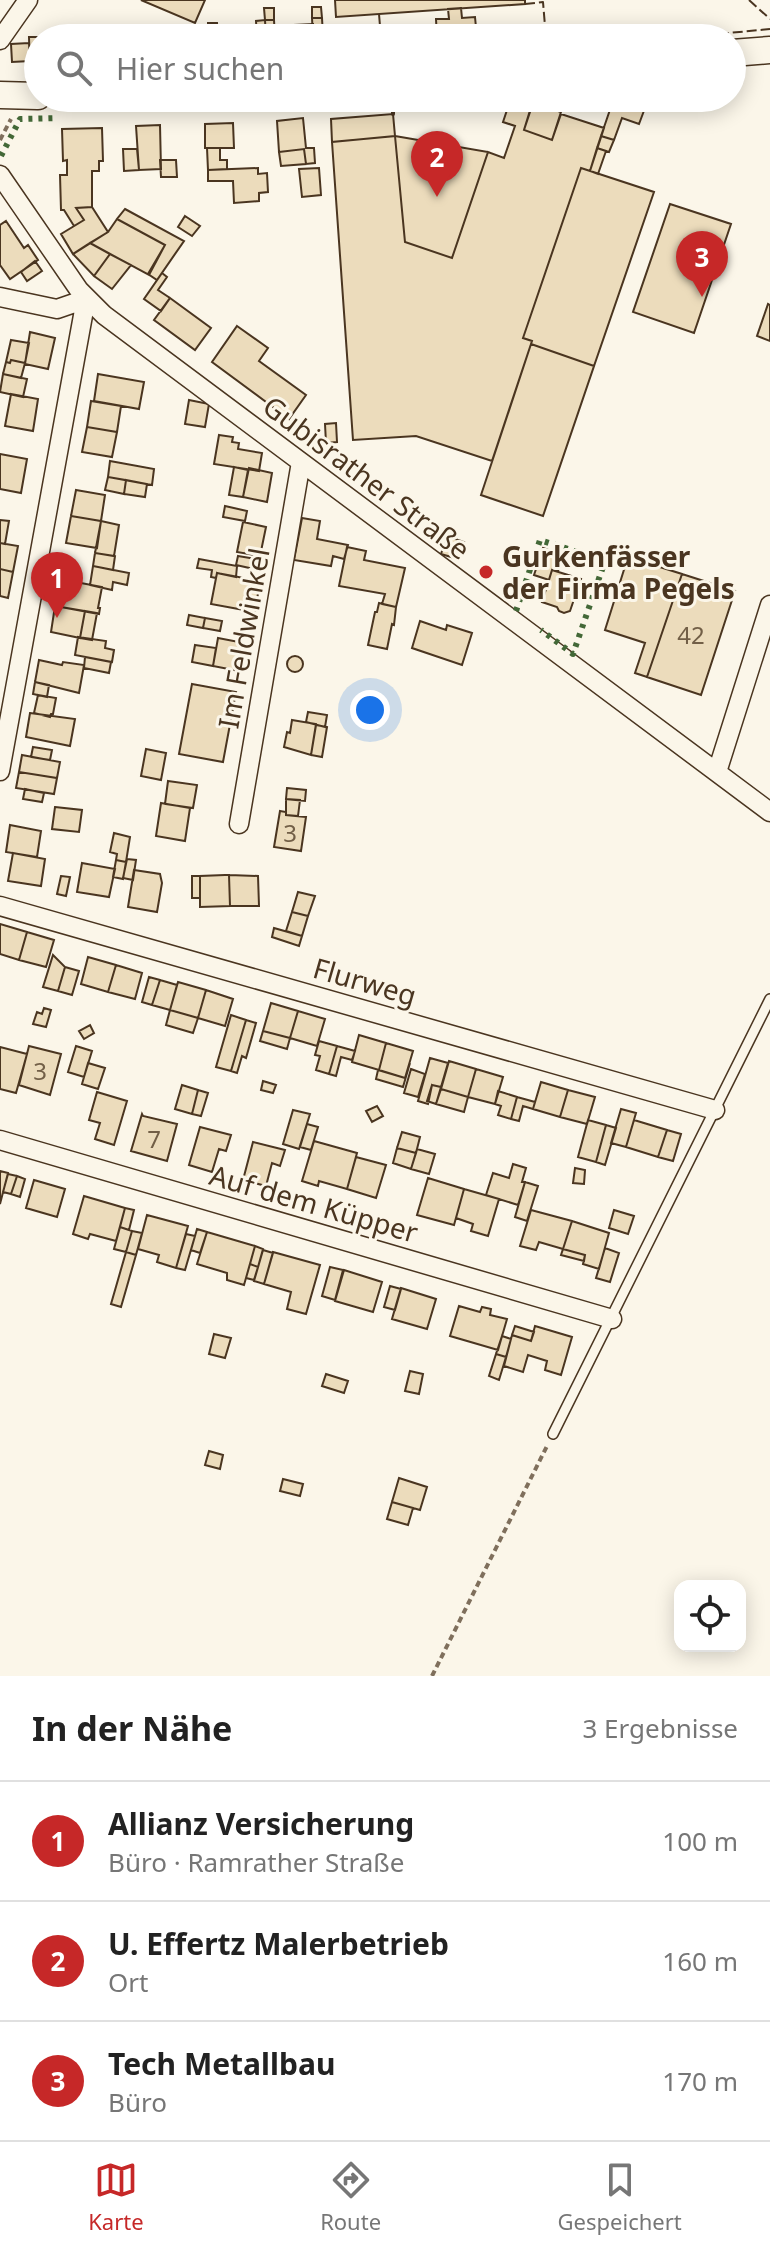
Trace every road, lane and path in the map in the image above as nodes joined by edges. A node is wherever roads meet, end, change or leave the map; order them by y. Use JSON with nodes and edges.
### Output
{"nodes":[{"id":1,"x":28,"y":0,"type":"edge"},
{"id":2,"x":0,"y":40,"type":"edge"},
{"id":3,"x":770,"y":50,"type":"edge"},
{"id":4,"x":746,"y":52,"type":"edge"},
{"id":5,"x":0,"y":95,"type":"edge"},
{"id":6,"x":24,"y":96,"type":"edge"},
{"id":7,"x":0,"y":175,"type":"edge"},
{"id":8,"x":0,"y":297,"type":"edge"},
{"id":9,"x":86,"y":299,"type":"junction"},
{"id":10,"x":301,"y":462,"type":"junction"},
{"id":11,"x":770,"y":605,"type":"edge"},
{"id":12,"x":0,"y":768,"type":"edge"},
{"id":13,"x":717,"y":772,"type":"junction"},
{"id":14,"x":770,"y":812,"type":"edge"},
{"id":15,"x":239,"y":824,"type":"dead end"},
{"id":16,"x":0,"y":906,"type":"edge"},
{"id":17,"x":770,"y":999,"type":"edge"},
{"id":18,"x":715,"y":1110,"type":"junction"},
{"id":19,"x":0,"y":1140,"type":"edge"},
{"id":20,"x":612,"y":1319,"type":"junction"},
{"id":21,"x":553,"y":1434,"type":"joint"},
{"id":22,"x":432,"y":1676,"type":"edge"}],
"edges":[{"from":1,"to":2,"type":"street"},
{"from":3,"to":4,"type":"street"},
{"from":5,"to":6,"type":"street"},
{"from":7,"to":9,"type":"street","name":"Gubisrather Straße"},
{"from":8,"to":9,"type":"street"},
{"from":9,"to":10,"type":"street","name":"Gubisrather Straße"},
{"from":9,"to":12,"type":"street"},
{"from":10,"to":13,"type":"street","name":"Gubisrather Straße"},
{"from":10,"to":15,"type":"street","name":"Im Feldwinkel"},
{"from":11,"to":13,"type":"street"},
{"from":13,"to":14,"type":"street","name":"Gubisrather Straße"},
{"from":16,"to":18,"type":"street","name":"Flurweg"},
{"from":17,"to":18,"type":"lane"},
{"from":18,"to":20,"type":"lane"},
{"from":19,"to":20,"type":"street","name":"Auf dem Küpper"},
{"from":20,"to":21,"type":"lane"},
{"from":21,"to":22,"type":"path"}]}
